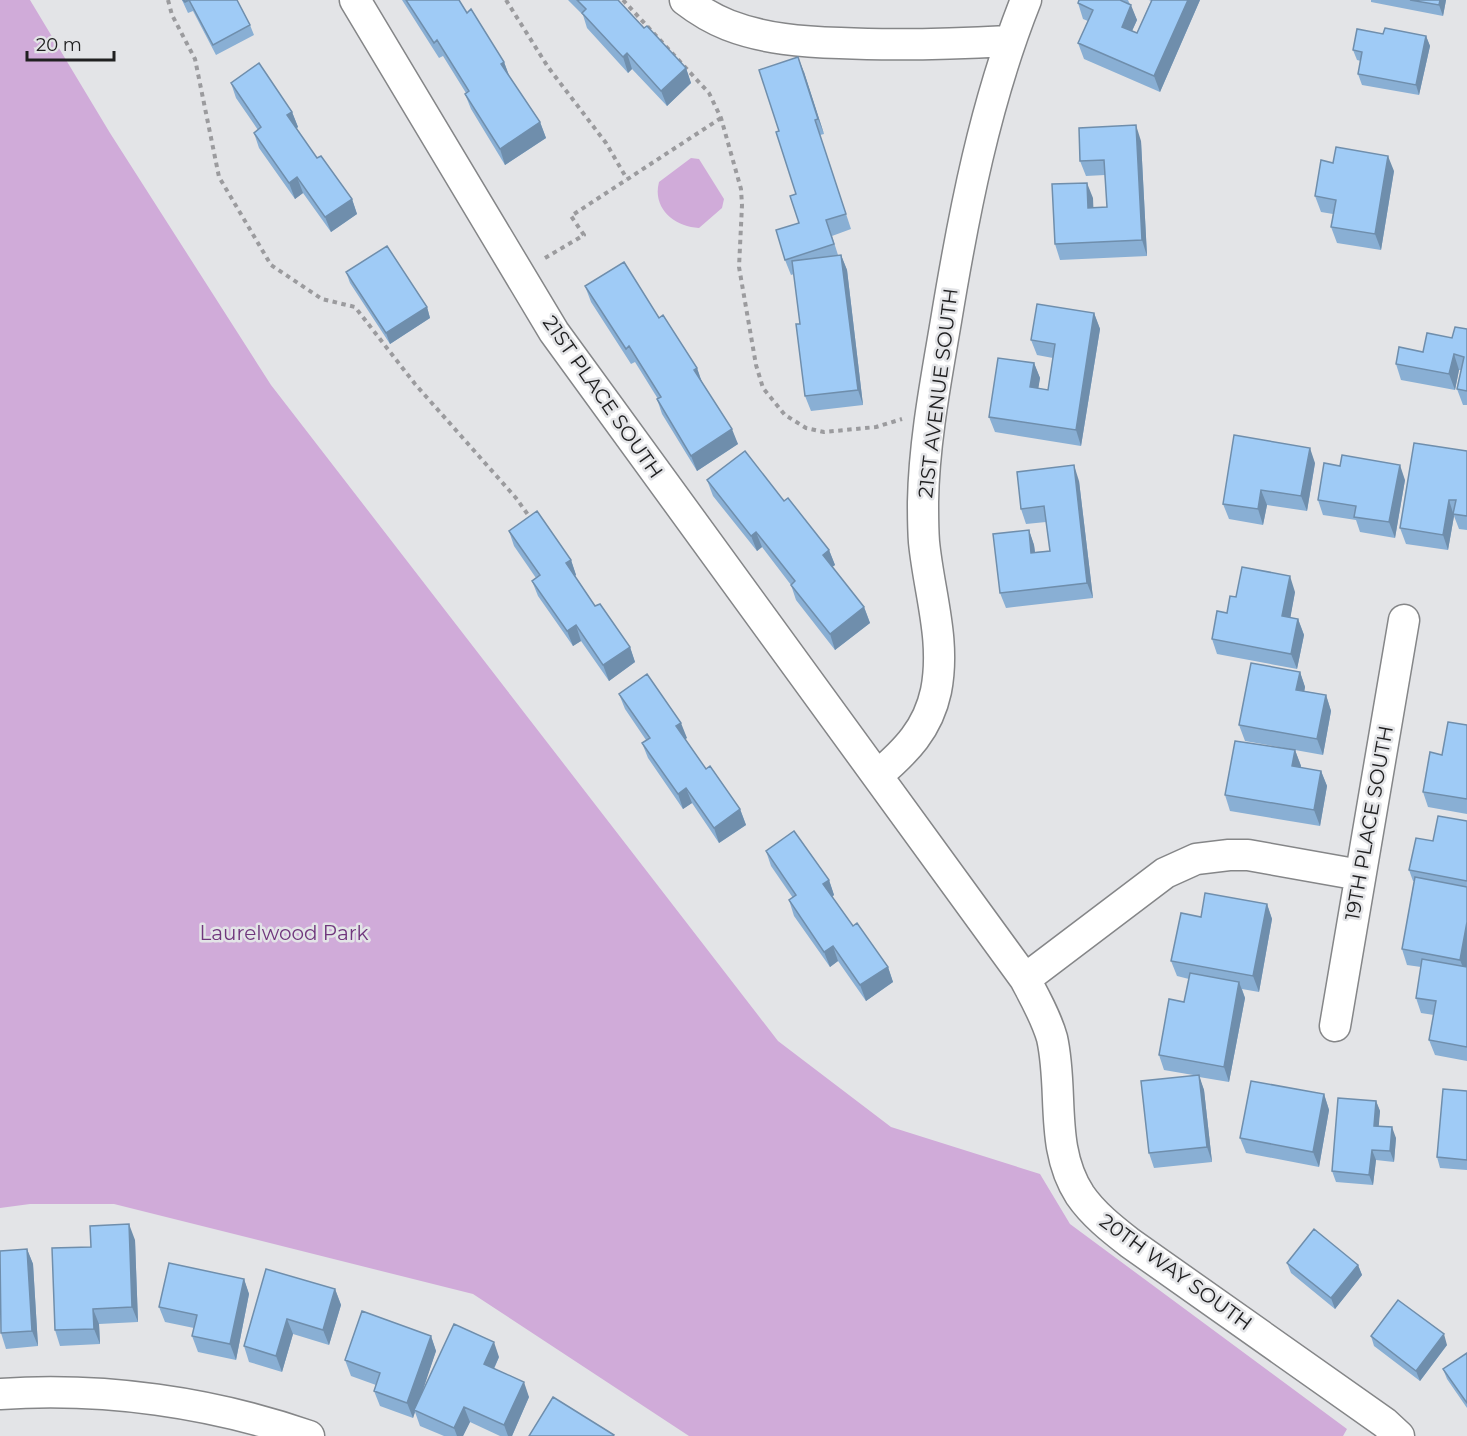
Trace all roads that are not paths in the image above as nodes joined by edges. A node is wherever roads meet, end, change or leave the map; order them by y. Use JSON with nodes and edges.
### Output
{"nodes":[{"id":1,"x":355,"y":0,"type":"edge"},
{"id":2,"x":685,"y":0,"type":"edge"},
{"id":3,"x":1026,"y":0,"type":"edge"},
{"id":4,"x":1009,"y":41,"type":"junction"},
{"id":5,"x":1404,"y":621,"type":"dead end"},
{"id":6,"x":878,"y":775,"type":"junction"},
{"id":7,"x":1360,"y":875,"type":"junction"},
{"id":8,"x":1025,"y":979,"type":"junction"},
{"id":9,"x":1335,"y":1026,"type":"dead end"},
{"id":10,"x":0,"y":1394,"type":"edge"},
{"id":11,"x":309,"y":1436,"type":"edge"},
{"id":12,"x":1399,"y":1436,"type":"edge"}],
"edges":[{"from":1,"to":6,"type":"street","name":"21ST PLACE SOUTH"},
{"from":2,"to":4,"type":"street"},
{"from":3,"to":4,"type":"street","name":"21ST AVENUE SOUTH"},
{"from":4,"to":6,"type":"street","name":"21ST AVENUE SOUTH"},
{"from":5,"to":7,"type":"street","name":"19TH PLACE SOUTH"},
{"from":6,"to":8,"type":"street","name":"20TH WAY SOUTH"},
{"from":7,"to":8,"type":"street"},
{"from":7,"to":9,"type":"street","name":"19TH PLACE SOUTH"},
{"from":8,"to":12,"type":"street","name":"20TH WAY SOUTH"},
{"from":10,"to":11,"type":"street"}]}
